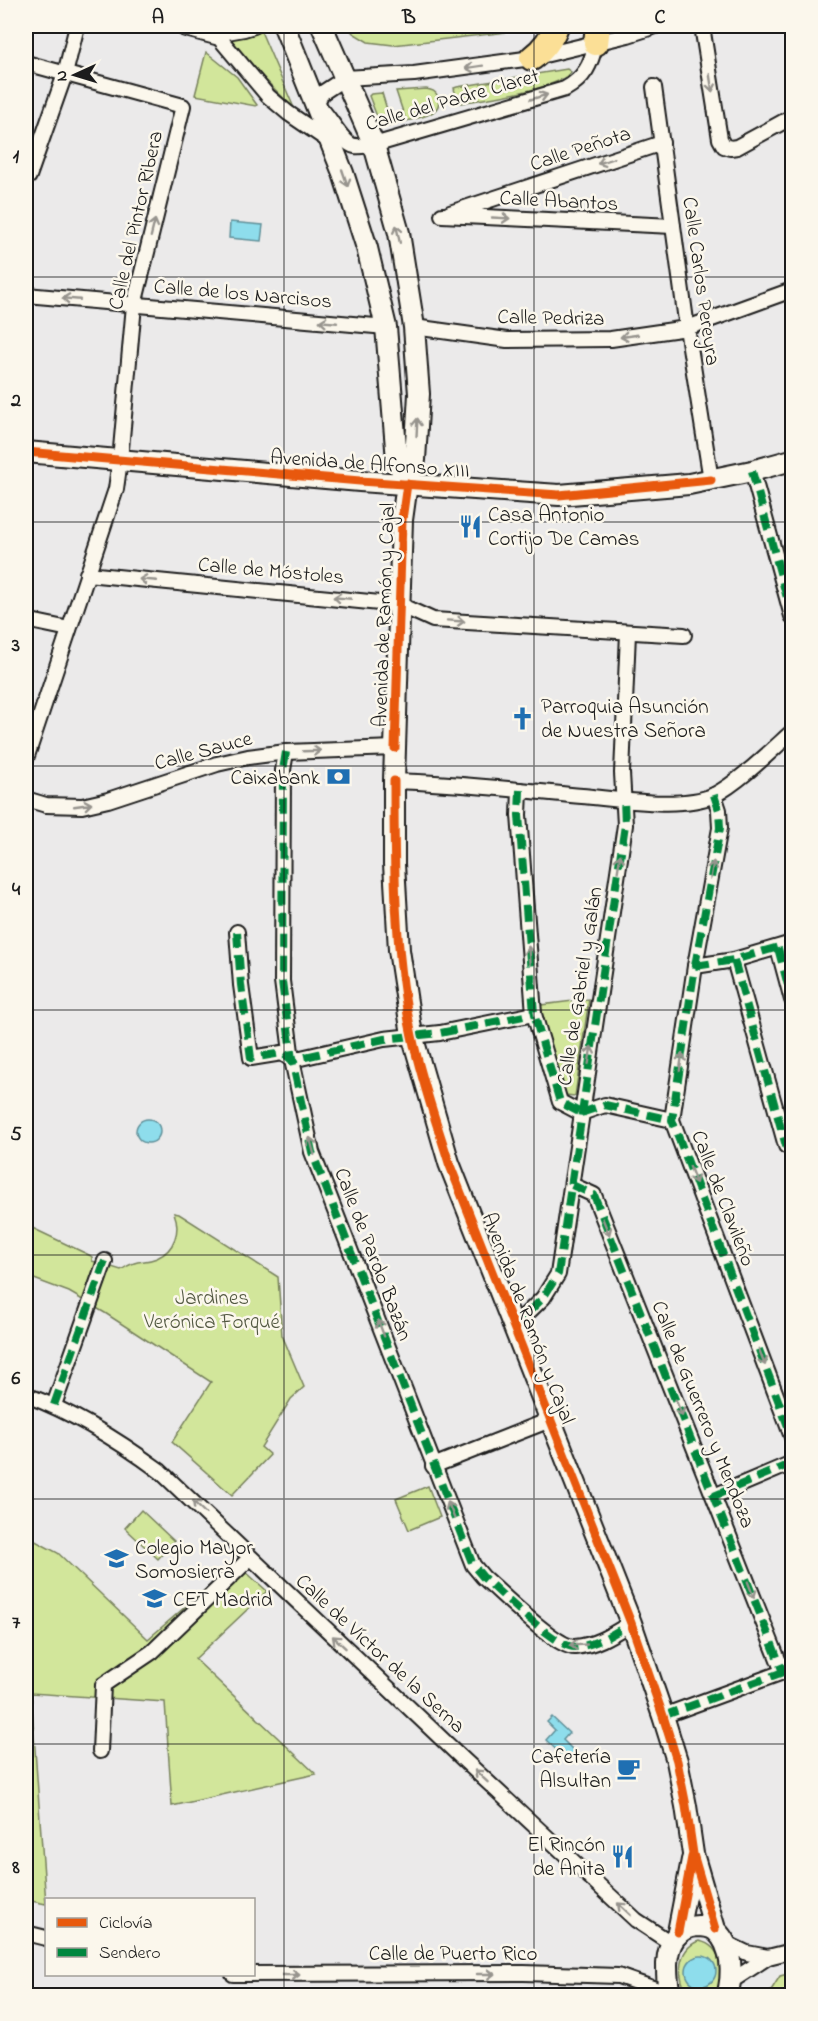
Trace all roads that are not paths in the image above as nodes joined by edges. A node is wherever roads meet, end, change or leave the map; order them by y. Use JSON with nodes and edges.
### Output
{"nodes":[{"id":1,"x":77,"y":26,"type":"edge"},
{"id":2,"x":186,"y":26,"type":"edge"},
{"id":3,"x":254,"y":26,"type":"edge"},
{"id":4,"x":284,"y":26,"type":"edge"},
{"id":5,"x":322,"y":26,"type":"edge"},
{"id":6,"x":556,"y":26,"type":"edge"},
{"id":7,"x":656,"y":26,"type":"edge"},
{"id":8,"x":702,"y":26,"type":"edge"},
{"id":9,"x":216,"y":34,"type":"junction"},
{"id":10,"x":597,"y":34,"type":"edge"},
{"id":11,"x":532,"y":58,"type":"junction"},
{"id":12,"x":26,"y":63,"type":"edge"},
{"id":13,"x":65,"y":74,"type":"junction"},
{"id":14,"x":345,"y":78,"type":"junction"},
{"id":15,"x":654,"y":87,"type":"dead end"},
{"id":16,"x":316,"y":104,"type":"junction"},
{"id":17,"x":792,"y":117,"type":"edge"},
{"id":18,"x":331,"y":143,"type":"junction"},
{"id":19,"x":662,"y":143,"type":"junction"},
{"id":20,"x":374,"y":145,"type":"junction"},
{"id":21,"x":26,"y":176,"type":"edge"},
{"id":22,"x":442,"y":215,"type":"joint"},
{"id":23,"x":673,"y":226,"type":"junction"},
{"id":24,"x":792,"y":290,"type":"edge"},
{"id":25,"x":26,"y":296,"type":"edge"},
{"id":26,"x":134,"y":305,"type":"junction"},
{"id":27,"x":386,"y":327,"type":"junction"},
{"id":28,"x":414,"y":327,"type":"junction"},
{"id":29,"x":687,"y":328,"type":"junction"},
{"id":30,"x":26,"y":452,"type":"edge"},
{"id":31,"x":792,"y":459,"type":"edge"},
{"id":32,"x":120,"y":460,"type":"junction"},
{"id":33,"x":752,"y":471,"type":"junction"},
{"id":34,"x":711,"y":480,"type":"junction"},
{"id":35,"x":407,"y":484,"type":"junction"},
{"id":36,"x":87,"y":574,"type":"junction"},
{"id":37,"x":400,"y":605,"type":"junction"},
{"id":38,"x":792,"y":616,"type":"edge"},
{"id":39,"x":26,"y":620,"type":"edge"},
{"id":40,"x":69,"y":629,"type":"junction"},
{"id":41,"x":628,"y":633,"type":"junction"},
{"id":42,"x":684,"y":635,"type":"dead end"},
{"id":43,"x":792,"y":732,"type":"edge"},
{"id":44,"x":395,"y":748,"type":"junction"},
{"id":45,"x":286,"y":752,"type":"junction"},
{"id":46,"x":26,"y":759,"type":"edge"},
{"id":47,"x":394,"y":781,"type":"junction"},
{"id":48,"x":520,"y":790,"type":"junction"},
{"id":49,"x":714,"y":795,"type":"junction"},
{"id":50,"x":26,"y":799,"type":"edge"},
{"id":51,"x":624,"y":799,"type":"junction"},
{"id":52,"x":237,"y":932,"type":"dead end"},
{"id":53,"x":792,"y":943,"type":"edge"},
{"id":54,"x":778,"y":948,"type":"junction"},
{"id":55,"x":734,"y":960,"type":"junction"},
{"id":56,"x":695,"y":966,"type":"junction"},
{"id":57,"x":792,"y":1000,"type":"edge"},
{"id":58,"x":534,"y":1014,"type":"junction"},
{"id":59,"x":412,"y":1035,"type":"junction"},
{"id":60,"x":292,"y":1060,"type":"junction"},
{"id":61,"x":581,"y":1113,"type":"junction"},
{"id":62,"x":672,"y":1120,"type":"junction"},
{"id":63,"x":789,"y":1145,"type":"edge"},
{"id":64,"x":572,"y":1185,"type":"junction"},
{"id":65,"x":105,"y":1261,"type":"dead end"},
{"id":66,"x":513,"y":1327,"type":"junction"},
{"id":67,"x":26,"y":1395,"type":"edge"},
{"id":68,"x":54,"y":1405,"type":"junction"},
{"id":69,"x":550,"y":1420,"type":"junction"},
{"id":70,"x":792,"y":1437,"type":"edge"},
{"id":71,"x":792,"y":1463,"type":"edge"},
{"id":72,"x":433,"y":1466,"type":"junction"},
{"id":73,"x":714,"y":1496,"type":"junction"},
{"id":74,"x":250,"y":1558,"type":"junction"},
{"id":75,"x":631,"y":1623,"type":"junction"},
{"id":76,"x":792,"y":1661,"type":"edge"},
{"id":77,"x":783,"y":1672,"type":"junction"},
{"id":78,"x":663,"y":1716,"type":"junction"},
{"id":79,"x":100,"y":1751,"type":"dead end"},
{"id":80,"x":693,"y":1854,"type":"junction"},
{"id":81,"x":26,"y":1933,"type":"edge"},
{"id":82,"x":719,"y":1936,"type":"junction"},
{"id":83,"x":45,"y":1938,"type":"edge"},
{"id":84,"x":674,"y":1938,"type":"junction"},
{"id":85,"x":792,"y":1951,"type":"edge"},
{"id":86,"x":768,"y":1957,"type":"junction"},
{"id":87,"x":255,"y":1974,"type":"edge"},
{"id":88,"x":729,"y":1989,"type":"edge"},
{"id":89,"x":670,"y":1995,"type":"edge"}],
"edges":[{"from":1,"to":13,"type":"street"},
{"from":2,"to":9,"type":"main road"},
{"from":3,"to":9,"type":"street"},
{"from":4,"to":16,"type":"main road","name":"Avenida de Ramón y Cajal"},
{"from":5,"to":14,"type":"main road","name":"Avenida de Ramón y Cajal"},
{"from":6,"to":11,"type":"highway"},
{"from":7,"to":10,"type":"street","name":"Calle del Padre Claret"},
{"from":8,"to":17,"type":"street","one_way":true},
{"from":9,"to":18,"type":"street"},
{"from":10,"to":11,"type":"street","name":"Calle del Padre Claret"},
{"from":20,"to":10,"type":"street","name":"Calle del Padre Claret","one_way":true},
{"from":11,"to":14,"type":"street","name":"Calle del Padre Claret","one_way":true},
{"from":12,"to":13,"type":"street"},
{"from":13,"to":21,"type":"street"},
{"from":26,"to":13,"type":"street","name":"Calle del Pintor Ribera","one_way":true},
{"from":14,"to":16,"type":"street"},
{"from":14,"to":20,"type":"main road","name":"Avenida de Ramón y Cajal"},
{"from":15,"to":19,"type":"street","name":"Calle Carlos Pereyra"},
{"from":16,"to":18,"type":"main road","name":"Avenida de Ramón y Cajal"},
{"from":16,"to":20,"type":"street","name":"Calle del Padre Claret"},
{"from":18,"to":27,"type":"main road","name":"Avenida de Ramón y Cajal","one_way":true},
{"from":19,"to":22,"type":"street","name":"Calle Peñota","one_way":true},
{"from":19,"to":23,"type":"street","name":"Calle Carlos Pereyra"},
{"from":28,"to":20,"type":"main road","name":"Avenida de Ramón y Cajal","one_way":true},
{"from":22,"to":23,"type":"street","name":"Calle Abantos","one_way":true},
{"from":23,"to":29,"type":"street","name":"Calle Carlos Pereyra"},
{"from":24,"to":29,"type":"street","name":"Calle Pedriza"},
{"from":26,"to":25,"type":"street","name":"Calle de los Narcisos","one_way":true},
{"from":27,"to":26,"type":"street","name":"Calle de los Narcisos","one_way":true},
{"from":26,"to":32,"type":"street","name":"Calle del Pintor Ribera"},
{"from":27,"to":35,"type":"main road","name":"Avenida de Ramón y Cajal"},
{"from":29,"to":28,"type":"street","name":"Calle Pedriza","one_way":true},
{"from":35,"to":28,"type":"main road","name":"Avenida de Ramón y Cajal","one_way":true},
{"from":29,"to":34,"type":"street","name":"Calle Carlos Pereyra"},
{"from":30,"to":32,"type":"main road","name":"Avenida de Alfonso XIII"},
{"from":31,"to":33,"type":"main road","name":"Avenida de Alfonso XIII"},
{"from":32,"to":35,"type":"main road","name":"Avenida de Alfonso XIII"},
{"from":32,"to":36,"type":"street","name":"Calle del Pintor Ribera"},
{"from":33,"to":34,"type":"main road","name":"Avenida de Alfonso XIII"},
{"from":33,"to":38,"type":"street"},
{"from":34,"to":35,"type":"main road","name":"Avenida de Alfonso XIII"},
{"from":35,"to":37,"type":"main road","name":"Avenida de Ramón y Cajal"},
{"from":37,"to":36,"type":"street","name":"Calle de Móstoles","one_way":true},
{"from":36,"to":40,"type":"street","name":"Calle del Pintor Ribera"},
{"from":37,"to":41,"type":"street","name":"Calle de Móstoles","one_way":true},
{"from":37,"to":44,"type":"main road","name":"Avenida de Ramón y Cajal"},
{"from":39,"to":40,"type":"street"},
{"from":40,"to":46,"type":"street","name":"Calle del Pintor Ribera"},
{"from":41,"to":42,"type":"street","name":"Calle de Móstoles"},
{"from":41,"to":51,"type":"street","name":"Calle de Gabriel y Galán"},
{"from":43,"to":49,"type":"street"},
{"from":45,"to":44,"type":"street","name":"Calle Sauce","one_way":true},
{"from":44,"to":47,"type":"main road","name":"Avenida de Ramón y Cajal"},
{"from":50,"to":45,"type":"street","name":"Calle Sauce","one_way":true},
{"from":45,"to":60,"type":"street","name":"Calle de Pardo Bazán"},
{"from":47,"to":48,"type":"street"},
{"from":47,"to":59,"type":"main road","name":"Avenida de Ramón y Cajal"},
{"from":48,"to":51,"type":"street"},
{"from":58,"to":48,"type":"street","one_way":true},
{"from":49,"to":51,"type":"street"},
{"from":56,"to":49,"type":"street","name":"Calle de Clavileño","one_way":true},
{"from":61,"to":51,"type":"street","name":"Calle de Gabriel y Galán","one_way":true},
{"from":52,"to":60,"type":"street"},
{"from":53,"to":54,"type":"street"},
{"from":54,"to":55,"type":"street"},
{"from":54,"to":57,"type":"street"},
{"from":55,"to":56,"type":"street"},
{"from":55,"to":63,"type":"street"},
{"from":62,"to":56,"type":"street","name":"Calle de Clavileño","one_way":true},
{"from":58,"to":59,"type":"street"},
{"from":58,"to":61,"type":"street"},
{"from":59,"to":60,"type":"street"},
{"from":59,"to":66,"type":"main road","name":"Avenida de Ramón y Cajal"},
{"from":72,"to":60,"type":"street","name":"Calle de Pardo Bazán","one_way":true},
{"from":61,"to":62,"type":"street"},
{"from":61,"to":64,"type":"street","name":"Calle de Gabriel y Galán"},
{"from":62,"to":70,"type":"street","name":"Calle de Clavileño","one_way":true},
{"from":64,"to":66,"type":"street","name":"Calle de Gabriel y Galán"},
{"from":64,"to":73,"type":"street","name":"Calle de Guerrero y Mendoza","one_way":true},
{"from":65,"to":68,"type":"street"},
{"from":66,"to":69,"type":"main road","name":"Avenida de Ramón y Cajal"},
{"from":67,"to":68,"type":"street","name":"Calle de Víctor de la Serna"},
{"from":74,"to":68,"type":"street","name":"Calle de Víctor de la Serna","one_way":true},
{"from":69,"to":72,"type":"street"},
{"from":69,"to":75,"type":"main road","name":"Avenida de Ramón y Cajal"},
{"from":71,"to":73,"type":"street"},
{"from":75,"to":72,"type":"street","name":"Calle de Pardo Bazán","one_way":true},
{"from":73,"to":77,"type":"street","name":"Calle de Guerrero y Mendoza","one_way":true},
{"from":74,"to":79,"type":"street"},
{"from":84,"to":74,"type":"street","name":"Calle de Víctor de la Serna","one_way":true},
{"from":75,"to":78,"type":"main road","name":"Avenida de Ramón y Cajal"},
{"from":76,"to":77,"type":"street"},
{"from":77,"to":78,"type":"street"},
{"from":78,"to":80,"type":"main road","name":"Avenida de Ramón y Cajal"},
{"from":80,"to":82,"type":"main road","name":"Avenida de Ramón y Cajal"},
{"from":80,"to":84,"type":"main road","name":"Avenida de Ramón y Cajal"},
{"from":81,"to":83,"type":"street"},
{"from":82,"to":84,"type":"main road"},
{"from":82,"to":86,"type":"street"},
{"from":82,"to":88,"type":"main road","name":"Avenida de Ramón y Cajal"},
{"from":84,"to":89,"type":"main road","name":"Avenida de Ramón y Cajal"},
{"from":85,"to":86,"type":"street"},
{"from":86,"to":88,"type":"street"},
{"from":87,"to":89,"type":"street","name":"Calle de Puerto Rico","one_way":true}]}
